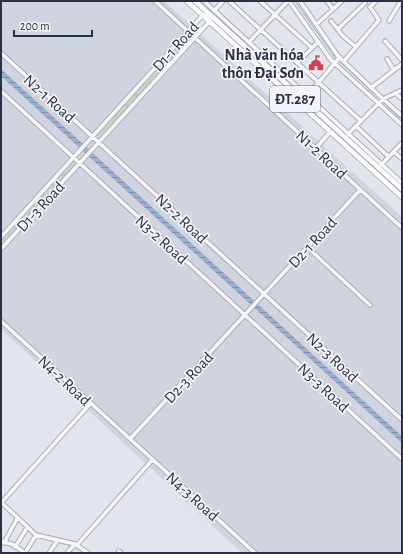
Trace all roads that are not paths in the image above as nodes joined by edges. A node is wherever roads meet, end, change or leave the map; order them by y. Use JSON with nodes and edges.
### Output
{"nodes":[{"id":1,"x":155,"y":1,"type":"edge"},
{"id":2,"x":187,"y":1,"type":"edge"},
{"id":3,"x":195,"y":1,"type":"edge"},
{"id":4,"x":204,"y":1,"type":"edge"},
{"id":5,"x":223,"y":1,"type":"edge"},
{"id":6,"x":229,"y":1,"type":"edge"},
{"id":7,"x":260,"y":1,"type":"edge"},
{"id":8,"x":289,"y":1,"type":"edge"},
{"id":9,"x":300,"y":1,"type":"edge"},
{"id":10,"x":327,"y":1,"type":"edge"},
{"id":11,"x":342,"y":1,"type":"edge"},
{"id":12,"x":376,"y":1,"type":"edge"},
{"id":13,"x":401,"y":1,"type":"edge"},
{"id":14,"x":365,"y":4,"type":"dead end"},
{"id":15,"x":333,"y":9,"type":"junction"},
{"id":16,"x":215,"y":10,"type":"junction"},
{"id":17,"x":203,"y":15,"type":"junction"},
{"id":18,"x":210,"y":15,"type":"junction"},
{"id":19,"x":275,"y":15,"type":"junction"},
{"id":20,"x":331,"y":21,"type":"dead end"},
{"id":21,"x":389,"y":21,"type":"dead end"},
{"id":22,"x":210,"y":22,"type":"junction"},
{"id":23,"x":317,"y":24,"type":"junction"},
{"id":24,"x":338,"y":29,"type":"junction"},
{"id":25,"x":260,"y":30,"type":"junction"},
{"id":26,"x":188,"y":32,"type":"junction"},
{"id":27,"x":194,"y":38,"type":"junction"},
{"id":28,"x":385,"y":41,"type":"dead end"},
{"id":29,"x":249,"y":42,"type":"junction"},
{"id":30,"x":318,"y":42,"type":"junction"},
{"id":31,"x":356,"y":47,"type":"junction"},
{"id":32,"x":312,"y":48,"type":"junction"},
{"id":33,"x":1,"y":53,"type":"edge"},
{"id":34,"x":340,"y":57,"type":"junction"},
{"id":35,"x":387,"y":59,"type":"dead end"},
{"id":36,"x":402,"y":60,"type":"edge"},
{"id":37,"x":344,"y":61,"type":"junction"},
{"id":38,"x":297,"y":63,"type":"junction"},
{"id":39,"x":335,"y":64,"type":"junction"},
{"id":40,"x":402,"y":64,"type":"edge"},
{"id":41,"x":394,"y":70,"type":"junction"},
{"id":42,"x":319,"y":83,"type":"junction"},
{"id":43,"x":371,"y":88,"type":"junction"},
{"id":44,"x":402,"y":90,"type":"edge"},
{"id":45,"x":1,"y":92,"type":"edge"},
{"id":46,"x":395,"y":93,"type":"junction"},
{"id":47,"x":307,"y":96,"type":"junction"},
{"id":48,"x":383,"y":99,"type":"junction"},
{"id":49,"x":402,"y":99,"type":"edge"},
{"id":50,"x":379,"y":103,"type":"junction"},
{"id":51,"x":402,"y":116,"type":"edge"},
{"id":52,"x":361,"y":121,"type":"junction"},
{"id":53,"x":402,"y":125,"type":"edge"},
{"id":54,"x":356,"y":126,"type":"junction"},
{"id":55,"x":330,"y":132,"type":"junction"},
{"id":56,"x":346,"y":135,"type":"junction"},
{"id":57,"x":92,"y":136,"type":"junction"},
{"id":58,"x":340,"y":141,"type":"junction"},
{"id":59,"x":99,"y":142,"type":"junction"},
{"id":60,"x":402,"y":143,"type":"edge"},
{"id":61,"x":315,"y":148,"type":"junction"},
{"id":62,"x":394,"y":152,"type":"junction"},
{"id":63,"x":389,"y":157,"type":"junction"},
{"id":64,"x":73,"y":158,"type":"junction"},
{"id":65,"x":402,"y":160,"type":"edge"},
{"id":66,"x":79,"y":164,"type":"junction"},
{"id":67,"x":380,"y":166,"type":"junction"},
{"id":68,"x":402,"y":183,"type":"edge"},
{"id":69,"x":360,"y":190,"type":"junction"},
{"id":70,"x":402,"y":190,"type":"edge"},
{"id":71,"x":402,"y":197,"type":"edge"},
{"id":72,"x":402,"y":228,"type":"edge"},
{"id":73,"x":1,"y":237,"type":"edge"},
{"id":74,"x":307,"y":247,"type":"junction"},
{"id":75,"x":1,"y":249,"type":"edge"},
{"id":76,"x":264,"y":294,"type":"junction"},
{"id":77,"x":370,"y":306,"type":"dead end"},
{"id":78,"x":245,"y":315,"type":"junction"},
{"id":79,"x":1,"y":321,"type":"edge"},
{"id":80,"x":90,"y":404,"type":"junction"},
{"id":81,"x":402,"y":420,"type":"edge"},
{"id":82,"x":130,"y":439,"type":"junction"},
{"id":83,"x":153,"y":459,"type":"junction"},
{"id":84,"x":402,"y":459,"type":"edge"},
{"id":85,"x":2,"y":503,"type":"edge"},
{"id":86,"x":1,"y":509,"type":"edge"},
{"id":87,"x":17,"y":519,"type":"junction"},
{"id":88,"x":27,"y":528,"type":"junction"},
{"id":89,"x":36,"y":535,"type":"junction"},
{"id":90,"x":58,"y":540,"type":"junction"},
{"id":91,"x":2,"y":542,"type":"edge"},
{"id":92,"x":76,"y":544,"type":"junction"},
{"id":93,"x":15,"y":547,"type":"junction"},
{"id":94,"x":25,"y":553,"type":"edge"},
{"id":95,"x":49,"y":553,"type":"edge"},
{"id":96,"x":67,"y":553,"type":"edge"},
{"id":97,"x":88,"y":553,"type":"edge"},
{"id":98,"x":255,"y":553,"type":"edge"}],
"edges":[{"from":1,"to":26,"type":"street","name":"N1-2 Road"},
{"from":2,"to":17,"type":"main road","number":"ĐT.287"},
{"from":3,"to":18,"type":"main road","number":"ĐT.287"},
{"from":4,"to":16,"type":"street"},
{"from":5,"to":16,"type":"street"},
{"from":6,"to":25,"type":"street"},
{"from":7,"to":19,"type":"street"},
{"from":8,"to":19,"type":"street"},
{"from":8,"to":30,"type":"street"},
{"from":9,"to":23,"type":"street"},
{"from":10,"to":15,"type":"street"},
{"from":11,"to":15,"type":"street"},
{"from":12,"to":31,"type":"street"},
{"from":13,"to":21,"type":"street"},
{"from":14,"to":24,"type":"street"},
{"from":15,"to":23,"type":"street"},
{"from":16,"to":18,"type":"street"},
{"from":16,"to":29,"type":"street"},
{"from":17,"to":18,"type":"street","name":"D1-1 Road"},
{"from":17,"to":22,"type":"main road","number":"ĐT.287"},
{"from":17,"to":26,"type":"street","name":"D1-1 Road"},
{"from":18,"to":22,"type":"street","name":"D1-1 Road"},
{"from":18,"to":56,"type":"main road","number":"ĐT.287"},
{"from":19,"to":25,"type":"street"},
{"from":19,"to":32,"type":"street"},
{"from":20,"to":24,"type":"street"},
{"from":22,"to":27,"type":"street","name":"D1-1 Road"},
{"from":22,"to":55,"type":"main road","number":"ĐT.287"},
{"from":23,"to":34,"type":"street"},
{"from":24,"to":31,"type":"street"},
{"from":25,"to":29,"type":"street"},
{"from":25,"to":38,"type":"street"},
{"from":26,"to":27,"type":"street","name":"N1-2 Road"},
{"from":26,"to":57,"type":"street","name":"D1-1 Road"},
{"from":27,"to":59,"type":"street","name":"D1-1 Road"},
{"from":27,"to":61,"type":"street","name":"N1-2 Road"},
{"from":28,"to":36,"type":"street"},
{"from":29,"to":47,"type":"street"},
{"from":30,"to":32,"type":"street"},
{"from":30,"to":39,"type":"street"},
{"from":31,"to":37,"type":"street"},
{"from":32,"to":38,"type":"street"},
{"from":33,"to":57,"type":"street","name":"N2-1 Road"},
{"from":34,"to":37,"type":"street"},
{"from":34,"to":39,"type":"street"},
{"from":35,"to":41,"type":"street"},
{"from":37,"to":43,"type":"street"},
{"from":38,"to":42,"type":"street"},
{"from":39,"to":42,"type":"street"},
{"from":39,"to":50,"type":"street"},
{"from":40,"to":41,"type":"street"},
{"from":41,"to":43,"type":"street"},
{"from":42,"to":47,"type":"street"},
{"from":42,"to":52,"type":"street"},
{"from":43,"to":48,"type":"street"},
{"from":44,"to":46,"type":"street"},
{"from":45,"to":64,"type":"street","name":"N3-2 Road"},
{"from":46,"to":48,"type":"street"},
{"from":46,"to":49,"type":"street"},
{"from":47,"to":56,"type":"street"},
{"from":48,"to":50,"type":"street"},
{"from":48,"to":51,"type":"street"},
{"from":50,"to":52,"type":"street"},
{"from":50,"to":53,"type":"street"},
{"from":52,"to":54,"type":"street"},
{"from":54,"to":56,"type":"street"},
{"from":54,"to":63,"type":"street"},
{"from":55,"to":58,"type":"main road","number":"ĐT.287"},
{"from":55,"to":61,"type":"street"},
{"from":56,"to":58,"type":"main road"},
{"from":56,"to":67,"type":"main road","number":"ĐT.287"},
{"from":57,"to":59,"type":"street","name":"N2-1 Road"},
{"from":57,"to":64,"type":"street","name":"D1-1 Road"},
{"from":58,"to":71,"type":"main road","number":"ĐT.287"},
{"from":59,"to":66,"type":"street","name":"D1-1 Road"},
{"from":59,"to":76,"type":"street","name":"N2-2 Road"},
{"from":60,"to":62,"type":"street"},
{"from":61,"to":69,"type":"street","name":"N1-2 Road"},
{"from":62,"to":63,"type":"street"},
{"from":62,"to":65,"type":"street"},
{"from":63,"to":67,"type":"street"},
{"from":64,"to":66,"type":"street","name":"N3-2 Road"},
{"from":64,"to":73,"type":"street","name":"D1-3 Road"},
{"from":66,"to":75,"type":"street","name":"D1-3 Road"},
{"from":66,"to":78,"type":"street","name":"N3-2 Road"},
{"from":67,"to":68,"type":"street"},
{"from":67,"to":70,"type":"main road","number":"ĐT.287"},
{"from":69,"to":72,"type":"street","name":"N1-2 Road"},
{"from":69,"to":74,"type":"street","name":"D2-1 Road"},
{"from":74,"to":76,"type":"street","name":"D2-1 Road"},
{"from":74,"to":77,"type":"street"},
{"from":76,"to":78,"type":"street","name":"D2-1 Road"},
{"from":76,"to":81,"type":"street","name":"N2-3 Road"},
{"from":78,"to":82,"type":"street","name":"D2-3 Road"},
{"from":78,"to":84,"type":"street","name":"N3-3 Road"},
{"from":79,"to":80,"type":"street","name":"N4-2 Road"},
{"from":80,"to":82,"type":"street","name":"N4-2 Road"},
{"from":80,"to":85,"type":"street"},
{"from":82,"to":83,"type":"street","name":"N4-3 Road"},
{"from":83,"to":92,"type":"street"},
{"from":83,"to":98,"type":"street","name":"N4-3 Road"},
{"from":85,"to":86,"type":"street"},
{"from":85,"to":87,"type":"street"},
{"from":87,"to":88,"type":"street"},
{"from":87,"to":91,"type":"street"},
{"from":88,"to":89,"type":"street"},
{"from":88,"to":93,"type":"street"},
{"from":89,"to":90,"type":"street"},
{"from":89,"to":94,"type":"street"},
{"from":90,"to":92,"type":"street"},
{"from":90,"to":95,"type":"street"},
{"from":91,"to":93,"type":"street"},
{"from":92,"to":96,"type":"street"},
{"from":92,"to":97,"type":"street"},
{"from":93,"to":94,"type":"street"}]}
